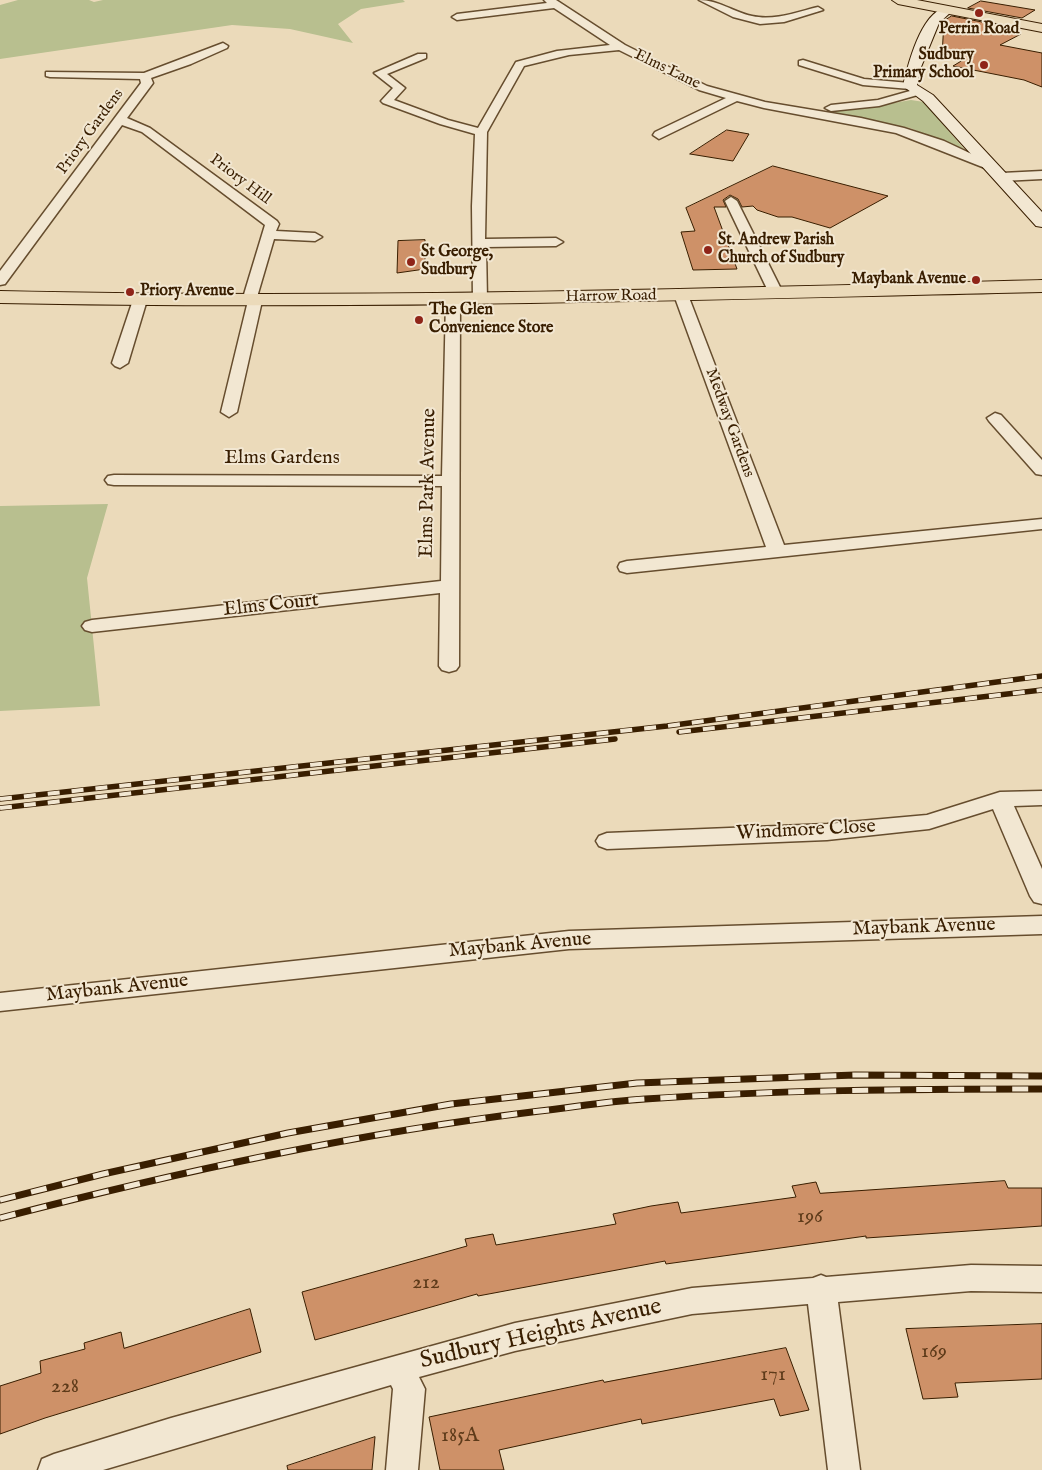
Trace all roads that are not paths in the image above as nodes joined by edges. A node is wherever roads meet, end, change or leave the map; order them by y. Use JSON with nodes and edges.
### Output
{"nodes":[{"id":1,"x":704,"y":0,"type":"edge"},
{"id":2,"x":898,"y":0,"type":"edge"},
{"id":3,"x":551,"y":3,"type":"edge"},
{"id":4,"x":818,"y":10,"type":"dead end"},
{"id":5,"x":946,"y":11,"type":"junction"},
{"id":6,"x":457,"y":17,"type":"dead end"},
{"id":7,"x":1042,"y":28,"type":"edge"},
{"id":8,"x":223,"y":46,"type":"dead end"},
{"id":9,"x":621,"y":47,"type":"junction"},
{"id":10,"x":422,"y":56,"type":"dead end"},
{"id":11,"x":803,"y":63,"type":"dead end"},
{"id":12,"x":50,"y":74,"type":"dead end"},
{"id":13,"x":145,"y":76,"type":"junction"},
{"id":14,"x":913,"y":89,"type":"junction"},
{"id":15,"x":734,"y":98,"type":"junction"},
{"id":16,"x":798,"y":110,"type":"junction"},
{"id":17,"x":121,"y":120,"type":"junction"},
{"id":18,"x":481,"y":132,"type":"junction"},
{"id":19,"x":659,"y":135,"type":"dead end"},
{"id":20,"x":988,"y":165,"type":"junction"},
{"id":21,"x":1042,"y":175,"type":"edge"},
{"id":22,"x":1002,"y":177,"type":"junction"},
{"id":23,"x":731,"y":201,"type":"dead end"},
{"id":24,"x":1042,"y":222,"type":"edge"},
{"id":25,"x":269,"y":235,"type":"junction"},
{"id":26,"x":315,"y":237,"type":"dead end"},
{"id":27,"x":556,"y":242,"type":"dead end"},
{"id":28,"x":479,"y":243,"type":"junction"},
{"id":29,"x":0,"y":281,"type":"edge"},
{"id":30,"x":1042,"y":286,"type":"edge"},
{"id":31,"x":776,"y":293,"type":"junction"},
{"id":32,"x":681,"y":295,"type":"junction"},
{"id":33,"x":0,"y":297,"type":"edge"},
{"id":34,"x":140,"y":300,"type":"junction"},
{"id":35,"x":453,"y":300,"type":"junction"},
{"id":36,"x":480,"y":300,"type":"junction"},
{"id":37,"x":252,"y":301,"type":"junction"},
{"id":38,"x":120,"y":363,"type":"dead end"},
{"id":39,"x":229,"y":412,"type":"dead end"},
{"id":40,"x":995,"y":418,"type":"dead end"},
{"id":41,"x":1042,"y":470,"type":"edge"},
{"id":42,"x":114,"y":480,"type":"dead end"},
{"id":43,"x":450,"y":481,"type":"junction"},
{"id":44,"x":1042,"y":524,"type":"edge"},
{"id":45,"x":777,"y":552,"type":"junction"},
{"id":46,"x":627,"y":567,"type":"dead end"},
{"id":47,"x":450,"y":586,"type":"junction"},
{"id":48,"x":92,"y":626,"type":"dead end"},
{"id":49,"x":449,"y":666,"type":"dead end"},
{"id":50,"x":1000,"y":798,"type":"junction"},
{"id":51,"x":1042,"y":798,"type":"edge"},
{"id":52,"x":608,"y":841,"type":"dead end"},
{"id":53,"x":1042,"y":896,"type":"edge"},
{"id":54,"x":1042,"y":925,"type":"edge"},
{"id":55,"x":0,"y":1002,"type":"edge"},
{"id":56,"x":1042,"y":1279,"type":"edge"},
{"id":57,"x":821,"y":1288,"type":"junction"},
{"id":58,"x":400,"y":1368,"type":"junction"},
{"id":59,"x":54,"y":1470,"type":"edge"},
{"id":60,"x":402,"y":1470,"type":"edge"},
{"id":61,"x":844,"y":1470,"type":"edge"}],
"edges":[{"from":1,"to":4,"type":"street"},
{"from":2,"to":5,"type":"main road"},
{"from":3,"to":6,"type":"street"},
{"from":3,"to":9,"type":"street","name":"Elms Lane"},
{"from":5,"to":7,"type":"main road"},
{"from":5,"to":14,"type":"street"},
{"from":8,"to":13,"type":"street"},
{"from":9,"to":15,"type":"street","name":"Elms Lane"},
{"from":9,"to":18,"type":"street"},
{"from":10,"to":18,"type":"street"},
{"from":11,"to":14,"type":"street"},
{"from":12,"to":13,"type":"street","name":"Priory Gardens"},
{"from":13,"to":17,"type":"street","name":"Priory Gardens"},
{"from":14,"to":16,"type":"street","name":"Elms Lane"},
{"from":14,"to":20,"type":"street","name":"Elms Lane"},
{"from":15,"to":16,"type":"street","name":"Elms Lane"},
{"from":15,"to":19,"type":"street"},
{"from":16,"to":20,"type":"street","name":"Elms Lane"},
{"from":17,"to":25,"type":"street","name":"Priory Hill"},
{"from":17,"to":29,"type":"street","name":"Priory Gardens"},
{"from":18,"to":28,"type":"street"},
{"from":20,"to":22,"type":"street","name":"Elms Lane"},
{"from":21,"to":22,"type":"street"},
{"from":22,"to":24,"type":"street","name":"Elms Lane"},
{"from":23,"to":31,"type":"street"},
{"from":25,"to":26,"type":"street"},
{"from":25,"to":37,"type":"street","name":"Priory Hill"},
{"from":27,"to":28,"type":"street"},
{"from":28,"to":36,"type":"street"},
{"from":30,"to":31,"type":"main road","name":"Harrow Road"},
{"from":31,"to":32,"type":"main road","name":"Harrow Road"},
{"from":32,"to":36,"type":"main road","name":"Harrow Road"},
{"from":32,"to":45,"type":"street","name":"Medway Gardens"},
{"from":33,"to":34,"type":"main road","name":"Harrow Road"},
{"from":34,"to":37,"type":"main road","name":"Harrow Road"},
{"from":34,"to":38,"type":"street"},
{"from":35,"to":36,"type":"main road","name":"Harrow Road"},
{"from":35,"to":37,"type":"main road","name":"Harrow Road"},
{"from":35,"to":43,"type":"street","name":"Elms Park Avenue"},
{"from":37,"to":39,"type":"street","name":"Priory Hill"},
{"from":40,"to":41,"type":"street"},
{"from":42,"to":43,"type":"street","name":"Elms Gardens"},
{"from":43,"to":47,"type":"street","name":"Elms Park Avenue"},
{"from":44,"to":45,"type":"street"},
{"from":45,"to":46,"type":"street"},
{"from":47,"to":48,"type":"street","name":"Elms Court"},
{"from":47,"to":49,"type":"street","name":"Elms Park Avenue"},
{"from":50,"to":51,"type":"street","name":"Windmore Close"},
{"from":50,"to":52,"type":"street","name":"Windmore Close"},
{"from":50,"to":53,"type":"street"},
{"from":54,"to":55,"type":"street","name":"Maybank Avenue"},
{"from":56,"to":57,"type":"street","name":"Sudbury Heights Avenue"},
{"from":57,"to":58,"type":"street","name":"Sudbury Heights Avenue"},
{"from":57,"to":61,"type":"street"},
{"from":58,"to":59,"type":"street","name":"Sudbury Heights Avenue"},
{"from":58,"to":60,"type":"street"}]}
